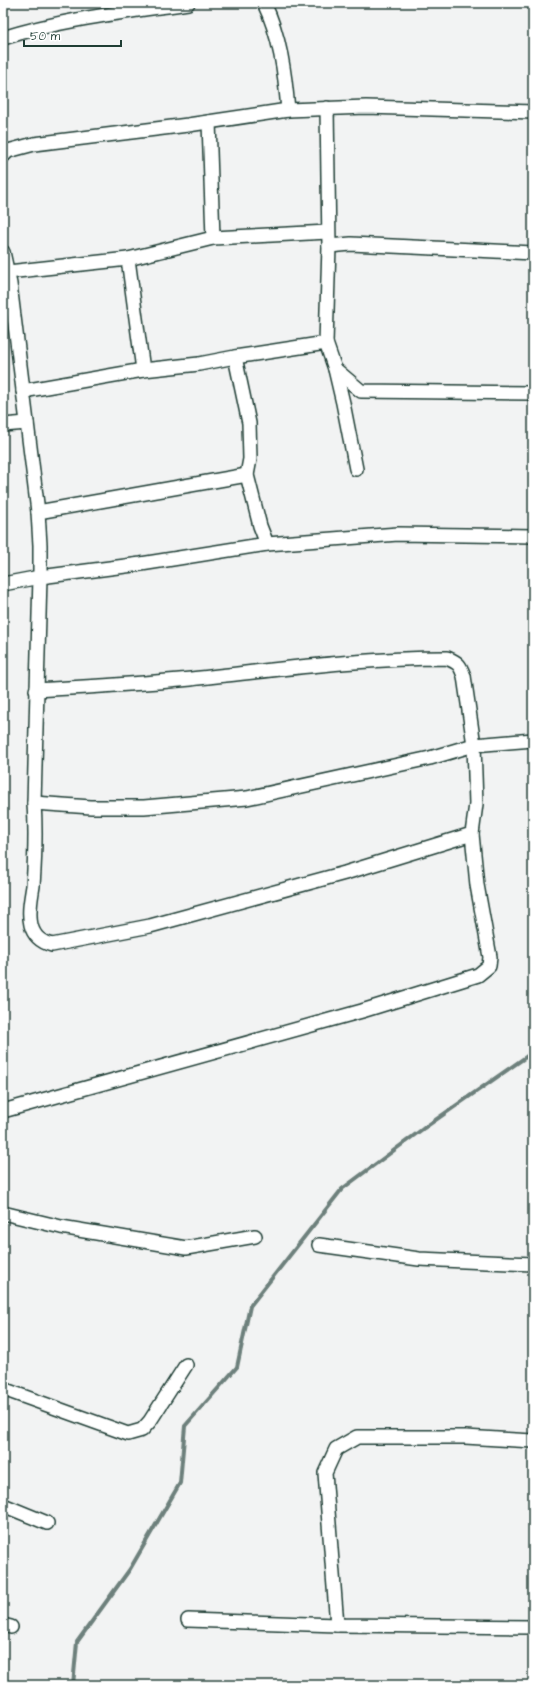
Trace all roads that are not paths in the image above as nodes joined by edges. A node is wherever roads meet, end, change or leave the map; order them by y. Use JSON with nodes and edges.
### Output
{"nodes":[{"id":1,"x":188,"y":3,"type":"edge"},
{"id":2,"x":264,"y":3,"type":"edge"},
{"id":3,"x":114,"y":8,"type":"edge"},
{"id":4,"x":3,"y":38,"type":"edge"},
{"id":5,"x":327,"y":108,"type":"junction"},
{"id":6,"x":288,"y":110,"type":"junction"},
{"id":7,"x":533,"y":112,"type":"edge"},
{"id":8,"x":209,"y":122,"type":"junction"},
{"id":9,"x":3,"y":156,"type":"edge"},
{"id":10,"x":328,"y":232,"type":"junction"},
{"id":11,"x":213,"y":238,"type":"junction"},
{"id":12,"x":328,"y":246,"type":"junction"},
{"id":13,"x":3,"y":252,"type":"edge"},
{"id":14,"x":533,"y":253,"type":"edge"},
{"id":15,"x":128,"y":259,"type":"junction"},
{"id":16,"x":8,"y":272,"type":"junction"},
{"id":17,"x":8,"y":312,"type":"edge"},
{"id":18,"x":326,"y":343,"type":"junction"},
{"id":19,"x":235,"y":357,"type":"junction"},
{"id":20,"x":335,"y":369,"type":"junction"},
{"id":21,"x":143,"y":370,"type":"junction"},
{"id":22,"x":23,"y":391,"type":"junction"},
{"id":23,"x":361,"y":391,"type":"junction"},
{"id":24,"x":533,"y":393,"type":"edge"},
{"id":25,"x":343,"y":403,"type":"junction"},
{"id":26,"x":27,"y":423,"type":"junction"},
{"id":27,"x":3,"y":425,"type":"edge"},
{"id":28,"x":356,"y":469,"type":"dead end"},
{"id":29,"x":247,"y":476,"type":"junction"},
{"id":30,"x":38,"y":512,"type":"junction"},
{"id":31,"x":533,"y":536,"type":"edge"},
{"id":32,"x":266,"y":544,"type":"junction"},
{"id":33,"x":40,"y":577,"type":"junction"},
{"id":34,"x":3,"y":584,"type":"edge"},
{"id":35,"x":36,"y":690,"type":"junction"},
{"id":36,"x":533,"y":740,"type":"edge"},
{"id":37,"x":474,"y":745,"type":"junction"},
{"id":38,"x":34,"y":803,"type":"junction"},
{"id":39,"x":472,"y":834,"type":"junction"},
{"id":40,"x":3,"y":1111,"type":"edge"},
{"id":41,"x":3,"y":1213,"type":"edge"},
{"id":42,"x":255,"y":1236,"type":"dead end"},
{"id":43,"x":319,"y":1245,"type":"dead end"},
{"id":44,"x":533,"y":1264,"type":"edge"},
{"id":45,"x":186,"y":1365,"type":"dead end"},
{"id":46,"x":3,"y":1389,"type":"edge"},
{"id":47,"x":533,"y":1442,"type":"edge"},
{"id":48,"x":3,"y":1505,"type":"edge"},
{"id":49,"x":47,"y":1523,"type":"dead end"},
{"id":50,"x":188,"y":1620,"type":"dead end"},
{"id":51,"x":337,"y":1625,"type":"junction"},
{"id":52,"x":533,"y":1627,"type":"edge"}],
"edges":[{"from":1,"to":3,"type":"street"},
{"from":2,"to":6,"type":"street"},
{"from":3,"to":4,"type":"street"},
{"from":5,"to":6,"type":"street"},
{"from":5,"to":7,"type":"street"},
{"from":5,"to":10,"type":"street"},
{"from":6,"to":8,"type":"street"},
{"from":8,"to":9,"type":"street"},
{"from":8,"to":11,"type":"street"},
{"from":10,"to":11,"type":"street"},
{"from":10,"to":12,"type":"street"},
{"from":11,"to":15,"type":"street"},
{"from":12,"to":14,"type":"street"},
{"from":12,"to":18,"type":"street"},
{"from":13,"to":16,"type":"street"},
{"from":15,"to":16,"type":"street"},
{"from":15,"to":21,"type":"street"},
{"from":16,"to":17,"type":"street"},
{"from":17,"to":22,"type":"street"},
{"from":18,"to":19,"type":"street"},
{"from":18,"to":20,"type":"street"},
{"from":19,"to":21,"type":"street"},
{"from":19,"to":29,"type":"street"},
{"from":20,"to":23,"type":"street"},
{"from":20,"to":25,"type":"street"},
{"from":21,"to":22,"type":"street"},
{"from":22,"to":26,"type":"street"},
{"from":23,"to":24,"type":"street"},
{"from":23,"to":25,"type":"street"},
{"from":25,"to":28,"type":"street"},
{"from":26,"to":27,"type":"street"},
{"from":26,"to":30,"type":"street"},
{"from":29,"to":30,"type":"street"},
{"from":29,"to":32,"type":"street"},
{"from":30,"to":33,"type":"street"},
{"from":31,"to":32,"type":"street"},
{"from":32,"to":33,"type":"street"},
{"from":33,"to":34,"type":"street"},
{"from":33,"to":35,"type":"street"},
{"from":35,"to":37,"type":"street"},
{"from":35,"to":38,"type":"street"},
{"from":36,"to":37,"type":"street"},
{"from":37,"to":38,"type":"street"},
{"from":37,"to":39,"type":"street"},
{"from":38,"to":39,"type":"street"},
{"from":39,"to":40,"type":"street"},
{"from":41,"to":42,"type":"street"},
{"from":43,"to":44,"type":"street"},
{"from":45,"to":46,"type":"street"},
{"from":47,"to":51,"type":"street"},
{"from":48,"to":49,"type":"street"},
{"from":50,"to":51,"type":"street"},
{"from":51,"to":52,"type":"street"}]}
